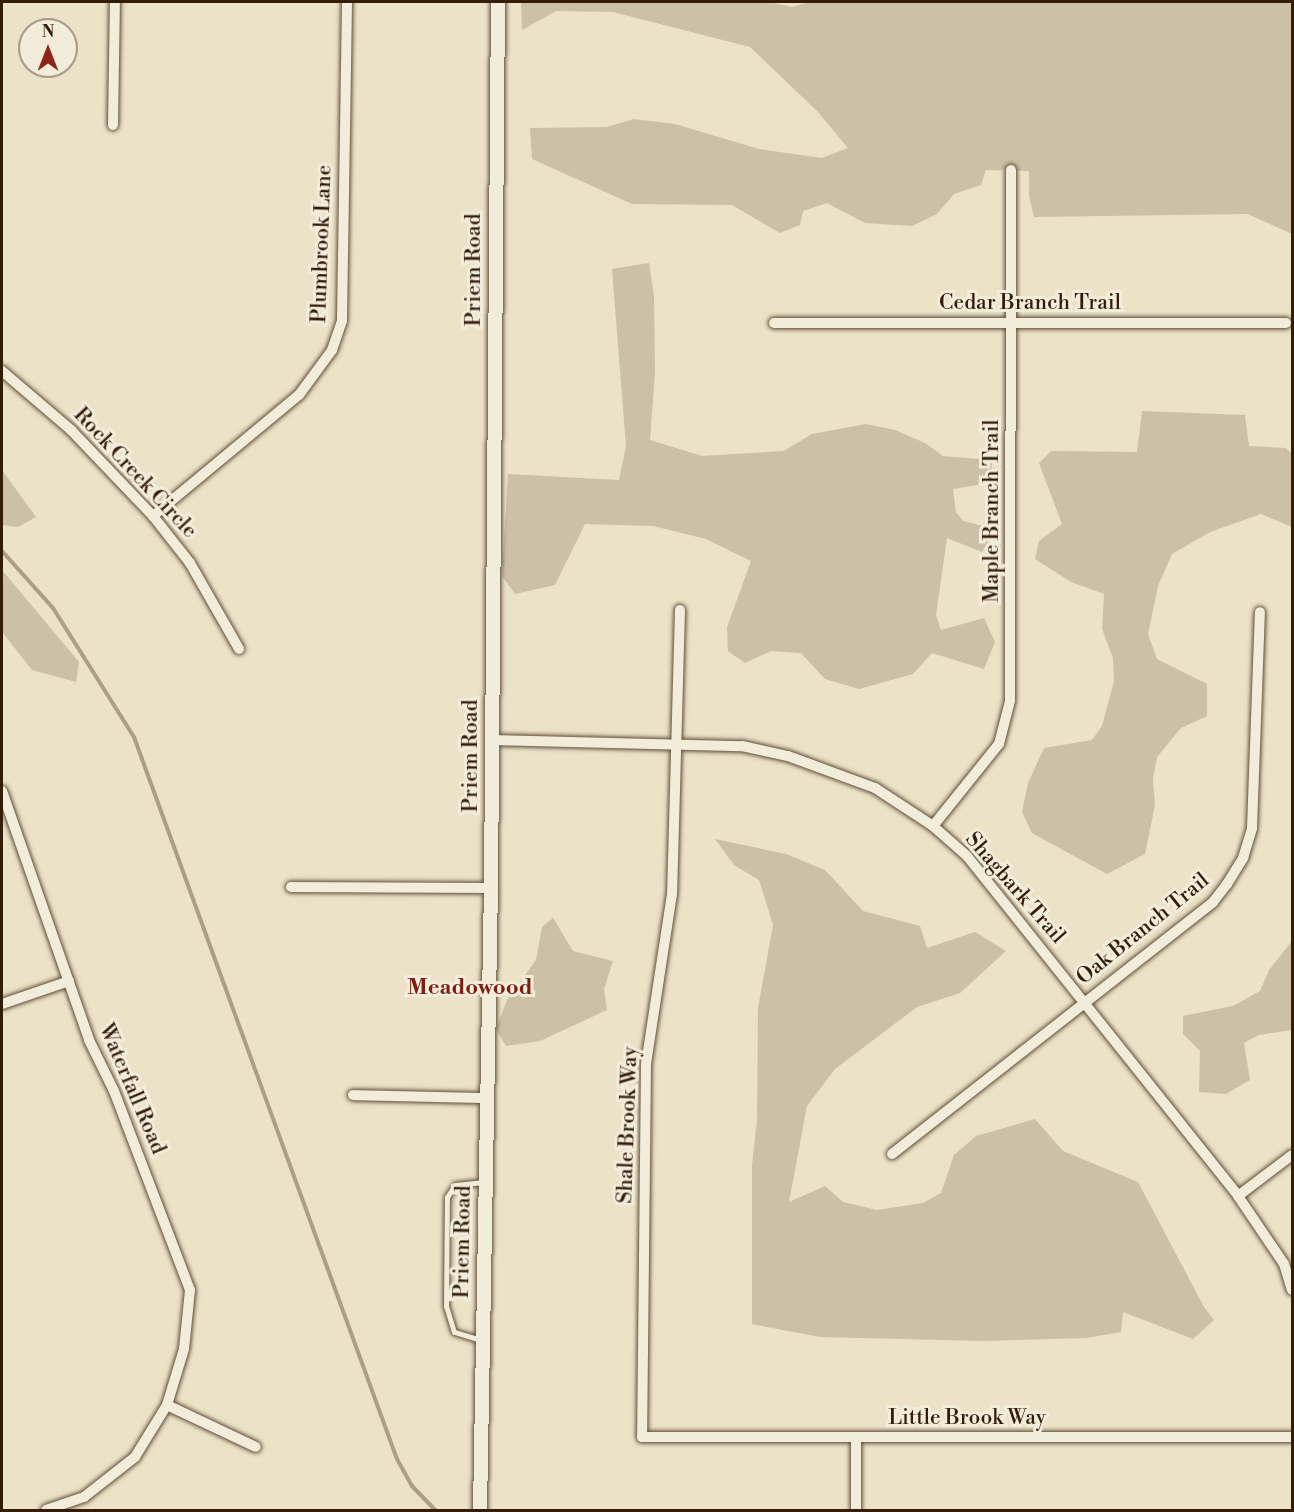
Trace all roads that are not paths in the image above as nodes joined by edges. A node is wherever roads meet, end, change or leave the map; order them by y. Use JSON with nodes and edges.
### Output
{"nodes":[{"id":1,"x":115,"y":2,"type":"edge"},
{"id":2,"x":347,"y":2,"type":"edge"},
{"id":3,"x":498,"y":2,"type":"edge"},
{"id":4,"x":113,"y":125,"type":"dead end"},
{"id":5,"x":1011,"y":170,"type":"dead end"},
{"id":6,"x":1012,"y":322,"type":"junction"},
{"id":7,"x":774,"y":323,"type":"dead end"},
{"id":8,"x":1286,"y":323,"type":"dead end"},
{"id":9,"x":2,"y":371,"type":"edge"},
{"id":10,"x":153,"y":516,"type":"junction"},
{"id":11,"x":680,"y":610,"type":"dead end"},
{"id":12,"x":1260,"y":612,"type":"dead end"},
{"id":13,"x":239,"y":649,"type":"dead end"},
{"id":14,"x":491,"y":740,"type":"junction"},
{"id":15,"x":676,"y":744,"type":"junction"},
{"id":16,"x":2,"y":791,"type":"edge"},
{"id":17,"x":933,"y":826,"type":"junction"},
{"id":18,"x":291,"y":887,"type":"dead end"},
{"id":19,"x":491,"y":888,"type":"junction"},
{"id":20,"x":69,"y":981,"type":"junction"},
{"id":21,"x":1085,"y":1002,"type":"junction"},
{"id":22,"x":2,"y":1004,"type":"edge"},
{"id":23,"x":353,"y":1095,"type":"dead end"},
{"id":24,"x":486,"y":1098,"type":"junction"},
{"id":25,"x":892,"y":1154,"type":"dead end"},
{"id":26,"x":1293,"y":1155,"type":"edge"},
{"id":27,"x":485,"y":1182,"type":"junction"},
{"id":28,"x":1238,"y":1196,"type":"junction"},
{"id":29,"x":1293,"y":1290,"type":"edge"},
{"id":30,"x":483,"y":1341,"type":"junction"},
{"id":31,"x":167,"y":1405,"type":"junction"},
{"id":32,"x":642,"y":1437,"type":"joint"},
{"id":33,"x":856,"y":1437,"type":"junction"},
{"id":34,"x":1293,"y":1437,"type":"edge"},
{"id":35,"x":256,"y":1447,"type":"dead end"},
{"id":36,"x":46,"y":1510,"type":"edge"},
{"id":37,"x":480,"y":1510,"type":"edge"},
{"id":38,"x":856,"y":1510,"type":"edge"}],
"edges":[{"from":1,"to":4,"type":"street"},
{"from":2,"to":10,"type":"street","name":"Plumbrook Lane"},
{"from":3,"to":14,"type":"street","name":"Priem Road"},
{"from":5,"to":6,"type":"street","name":"Maple Branch Trail"},
{"from":6,"to":7,"type":"street","name":"Cedar Branch Trail"},
{"from":6,"to":8,"type":"street","name":"Cedar Branch Trail"},
{"from":6,"to":17,"type":"street","name":"Maple Branch Trail"},
{"from":9,"to":10,"type":"street","name":"Rock Creek Circle"},
{"from":10,"to":13,"type":"street","name":"Rock Creek Circle"},
{"from":11,"to":15,"type":"street","name":"Shale Brook Way"},
{"from":12,"to":21,"type":"street","name":"Oak Branch Trail"},
{"from":14,"to":15,"type":"street","name":"Shagbark Trail"},
{"from":14,"to":19,"type":"street","name":"Priem Road"},
{"from":15,"to":17,"type":"street","name":"Shagbark Trail"},
{"from":15,"to":32,"type":"street","name":"Shale Brook Way"},
{"from":16,"to":20,"type":"street","name":"Waterfall Road"},
{"from":17,"to":21,"type":"street","name":"Shagbark Trail"},
{"from":18,"to":19,"type":"street"},
{"from":19,"to":24,"type":"street","name":"Priem Road"},
{"from":20,"to":22,"type":"street"},
{"from":20,"to":31,"type":"street","name":"Waterfall Road"},
{"from":21,"to":25,"type":"street","name":"Oak Branch Trail"},
{"from":21,"to":28,"type":"street","name":"Shagbark Trail"},
{"from":23,"to":24,"type":"street"},
{"from":24,"to":27,"type":"street","name":"Priem Road"},
{"from":26,"to":28,"type":"street"},
{"from":27,"to":30,"type":"street","name":"Priem Road"},
{"from":27,"to":30,"type":"lane"},
{"from":28,"to":29,"type":"street","name":"Shagbark Trail"},
{"from":30,"to":37,"type":"street","name":"Priem Road"},
{"from":31,"to":35,"type":"street"},
{"from":31,"to":36,"type":"street","name":"Waterfall Road"},
{"from":32,"to":33,"type":"street","name":"Little Brook Way"},
{"from":33,"to":34,"type":"street","name":"Little Brook Way"},
{"from":33,"to":38,"type":"street"}]}
